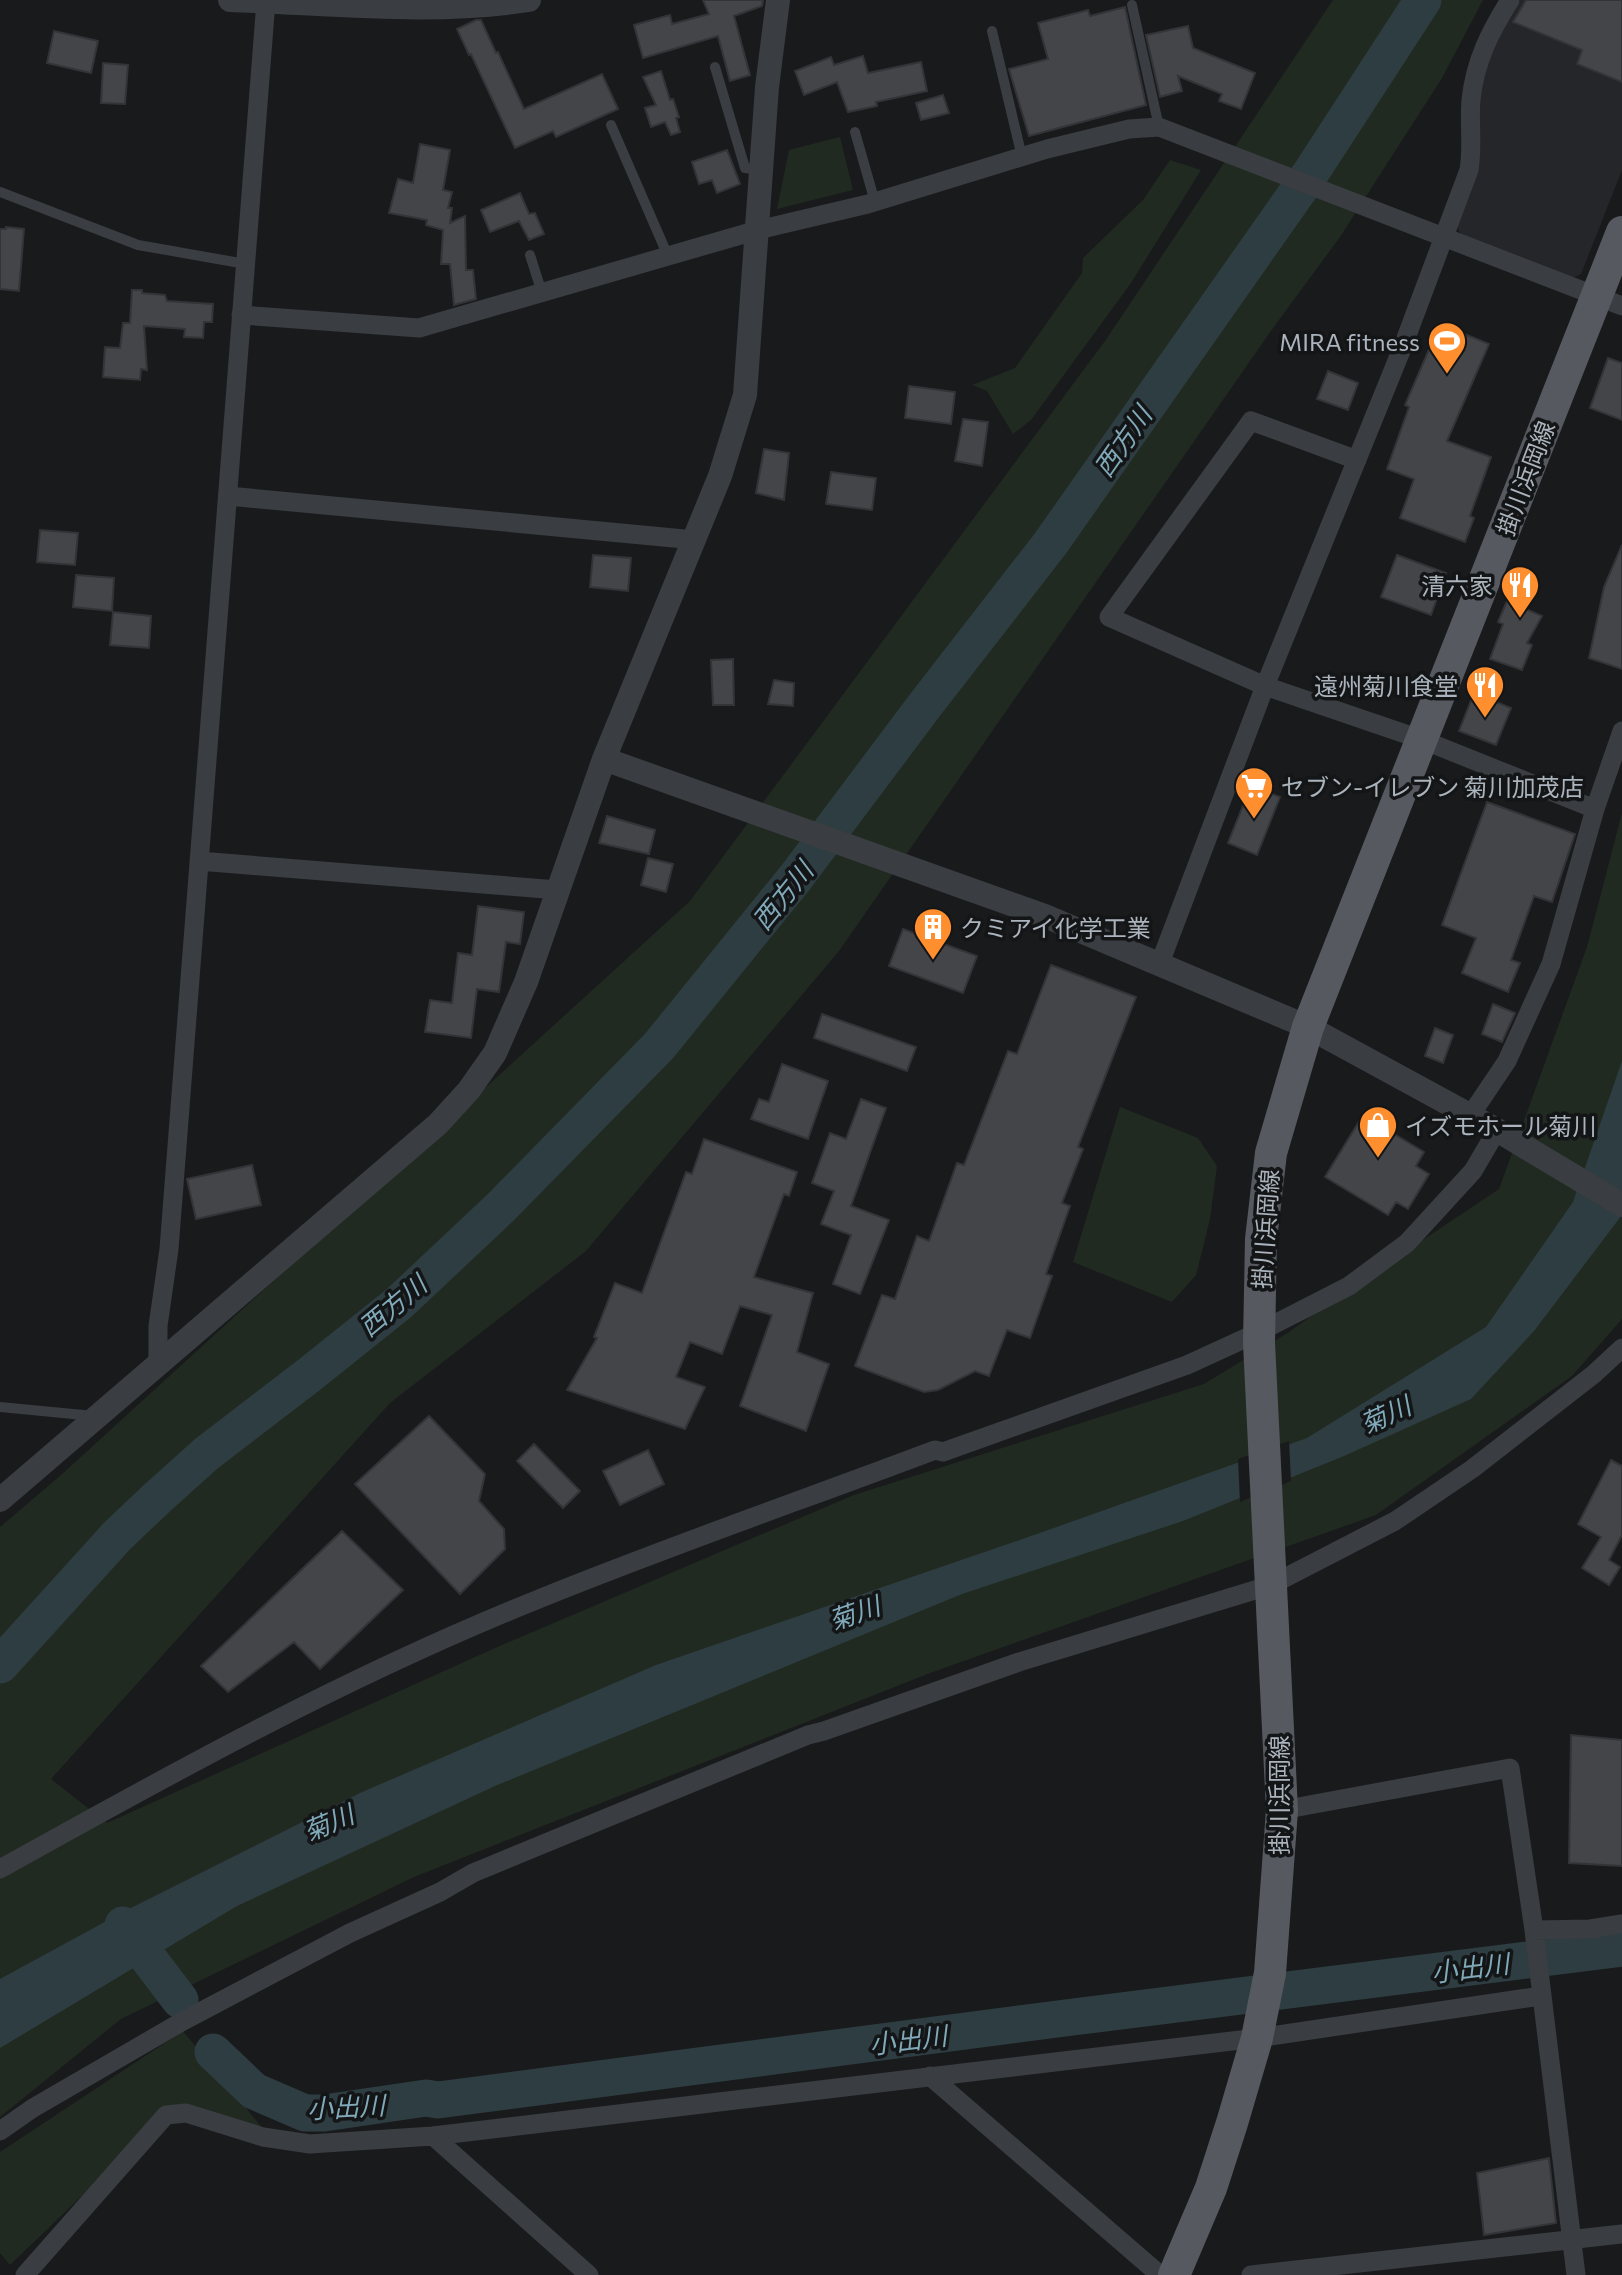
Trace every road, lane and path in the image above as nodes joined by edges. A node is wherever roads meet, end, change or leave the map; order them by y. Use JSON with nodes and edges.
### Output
{"nodes":[{"id":1,"x":230,"y":0,"type":"edge"},
{"id":2,"x":529,"y":0,"type":"edge"},
{"id":3,"x":778,"y":0,"type":"edge"},
{"id":4,"x":1510,"y":0,"type":"edge"},
{"id":5,"x":266,"y":1,"type":"edge"},
{"id":6,"x":291,"y":1,"type":"edge"},
{"id":7,"x":337,"y":3,"type":"edge"},
{"id":8,"x":410,"y":3,"type":"edge"},
{"id":9,"x":1132,"y":5,"type":"dead end"},
{"id":10,"x":992,"y":32,"type":"dead end"},
{"id":11,"x":715,"y":67,"type":"dead end"},
{"id":12,"x":611,"y":124,"type":"dead end"},
{"id":13,"x":1158,"y":127,"type":"junction"},
{"id":14,"x":855,"y":132,"type":"dead end"},
{"id":15,"x":1022,"y":157,"type":"junction"},
{"id":16,"x":762,"y":170,"type":"junction"},
{"id":17,"x":0,"y":192,"type":"edge"},
{"id":18,"x":874,"y":202,"type":"junction"},
{"id":19,"x":758,"y":230,"type":"junction"},
{"id":20,"x":1622,"y":232,"type":"edge"},
{"id":21,"x":1444,"y":236,"type":"junction"},
{"id":22,"x":530,"y":255,"type":"dead end"},
{"id":23,"x":668,"y":256,"type":"junction"},
{"id":24,"x":246,"y":264,"type":"junction"},
{"id":25,"x":542,"y":293,"type":"junction"},
{"id":26,"x":1609,"y":301,"type":"edge"},
{"id":27,"x":242,"y":314,"type":"junction"},
{"id":28,"x":1357,"y":460,"type":"junction"},
{"id":29,"x":228,"y":496,"type":"junction"},
{"id":30,"x":695,"y":540,"type":"junction"},
{"id":31,"x":1265,"y":686,"type":"junction"},
{"id":32,"x":1622,"y":731,"type":"edge"},
{"id":33,"x":1423,"y":740,"type":"junction"},
{"id":34,"x":604,"y":759,"type":"junction"},
{"id":35,"x":1595,"y":809,"type":"junction"},
{"id":36,"x":199,"y":861,"type":"junction"},
{"id":37,"x":558,"y":890,"type":"junction"},
{"id":38,"x":1160,"y":963,"type":"junction"},
{"id":39,"x":1308,"y":1027,"type":"junction"},
{"id":40,"x":1470,"y":1116,"type":"junction"},
{"id":41,"x":1503,"y":1134,"type":"junction"},
{"id":42,"x":1622,"y":1205,"type":"edge"},
{"id":43,"x":1259,"y":1337,"type":"junction"},
{"id":44,"x":1622,"y":1348,"type":"edge"},
{"id":45,"x":158,"y":1364,"type":"junction"},
{"id":46,"x":0,"y":1407,"type":"edge"},
{"id":47,"x":97,"y":1416,"type":"junction"},
{"id":48,"x":0,"y":1500,"type":"edge"},
{"id":49,"x":1271,"y":1585,"type":"junction"},
{"id":50,"x":1282,"y":1810,"type":"junction"},
{"id":51,"x":0,"y":1869,"type":"edge"},
{"id":52,"x":1622,"y":1924,"type":"edge"},
{"id":53,"x":1534,"y":1930,"type":"junction"},
{"id":54,"x":1541,"y":1996,"type":"junction"},
{"id":55,"x":1258,"y":2031,"type":"junction"},
{"id":56,"x":930,"y":2076,"type":"junction"},
{"id":57,"x":0,"y":2130,"type":"edge"},
{"id":58,"x":433,"y":2136,"type":"junction"},
{"id":59,"x":1622,"y":2234,"type":"edge"},
{"id":60,"x":1572,"y":2240,"type":"junction"},
{"id":61,"x":33,"y":2272,"type":"edge"},
{"id":62,"x":589,"y":2275,"type":"edge"},
{"id":63,"x":1160,"y":2275,"type":"edge"},
{"id":64,"x":1174,"y":2275,"type":"edge"},
{"id":65,"x":1251,"y":2275,"type":"edge"},
{"id":66,"x":1576,"y":2275,"type":"edge"}],
"edges":[{"from":1,"to":5,"type":"street"},
{"from":2,"to":8,"type":"street"},
{"from":3,"to":16,"type":"street"},
{"from":4,"to":21,"type":"street"},
{"from":5,"to":6,"type":"street"},
{"from":5,"to":24,"type":"street"},
{"from":6,"to":7,"type":"street"},
{"from":7,"to":8,"type":"street"},
{"from":9,"to":13,"type":"lane"},
{"from":10,"to":15,"type":"lane"},
{"from":11,"to":16,"type":"lane"},
{"from":12,"to":23,"type":"lane"},
{"from":13,"to":15,"type":"street"},
{"from":13,"to":21,"type":"street"},
{"from":14,"to":18,"type":"lane"},
{"from":15,"to":18,"type":"street"},
{"from":16,"to":19,"type":"street"},
{"from":17,"to":24,"type":"lane"},
{"from":18,"to":19,"type":"street"},
{"from":19,"to":23,"type":"street"},
{"from":19,"to":30,"type":"street"},
{"from":20,"to":26,"type":"main road","name":"掛川浜岡線"},
{"from":21,"to":26,"type":"street"},
{"from":21,"to":28,"type":"street"},
{"from":22,"to":25,"type":"lane"},
{"from":23,"to":25,"type":"street"},
{"from":24,"to":27,"type":"street"},
{"from":25,"to":27,"type":"street"},
{"from":26,"to":33,"type":"main road","name":"掛川浜岡線"},
{"from":27,"to":29,"type":"street"},
{"from":28,"to":31,"type":"street"},
{"from":28,"to":31,"type":"street"},
{"from":29,"to":30,"type":"street"},
{"from":29,"to":36,"type":"street"},
{"from":30,"to":34,"type":"street"},
{"from":31,"to":33,"type":"street"},
{"from":31,"to":38,"type":"street"},
{"from":32,"to":35,"type":"street"},
{"from":33,"to":35,"type":"street"},
{"from":33,"to":39,"type":"main road","name":"掛川浜岡線"},
{"from":34,"to":37,"type":"street"},
{"from":34,"to":38,"type":"street"},
{"from":35,"to":40,"type":"street"},
{"from":36,"to":37,"type":"street"},
{"from":36,"to":45,"type":"street"},
{"from":37,"to":45,"type":"street"},
{"from":38,"to":39,"type":"street"},
{"from":39,"to":40,"type":"street"},
{"from":39,"to":43,"type":"main road","name":"掛川浜岡線"},
{"from":40,"to":41,"type":"street"},
{"from":41,"to":42,"type":"street"},
{"from":41,"to":43,"type":"street"},
{"from":43,"to":49,"type":"main road","name":"掛川浜岡線"},
{"from":43,"to":51,"type":"street"},
{"from":44,"to":49,"type":"street"},
{"from":45,"to":47,"type":"street"},
{"from":46,"to":47,"type":"lane"},
{"from":47,"to":48,"type":"street"},
{"from":49,"to":50,"type":"main road","name":"掛川浜岡線"},
{"from":49,"to":57,"type":"street"},
{"from":50,"to":53,"type":"street"},
{"from":50,"to":55,"type":"main road","name":"掛川浜岡線"},
{"from":52,"to":53,"type":"street"},
{"from":53,"to":54,"type":"street"},
{"from":54,"to":55,"type":"street"},
{"from":54,"to":60,"type":"street"},
{"from":55,"to":56,"type":"street"},
{"from":55,"to":64,"type":"main road","name":"掛川浜岡線"},
{"from":56,"to":58,"type":"street"},
{"from":56,"to":63,"type":"street"},
{"from":58,"to":61,"type":"street"},
{"from":58,"to":62,"type":"street"},
{"from":59,"to":60,"type":"street"},
{"from":60,"to":65,"type":"street"},
{"from":60,"to":66,"type":"street"}]}
